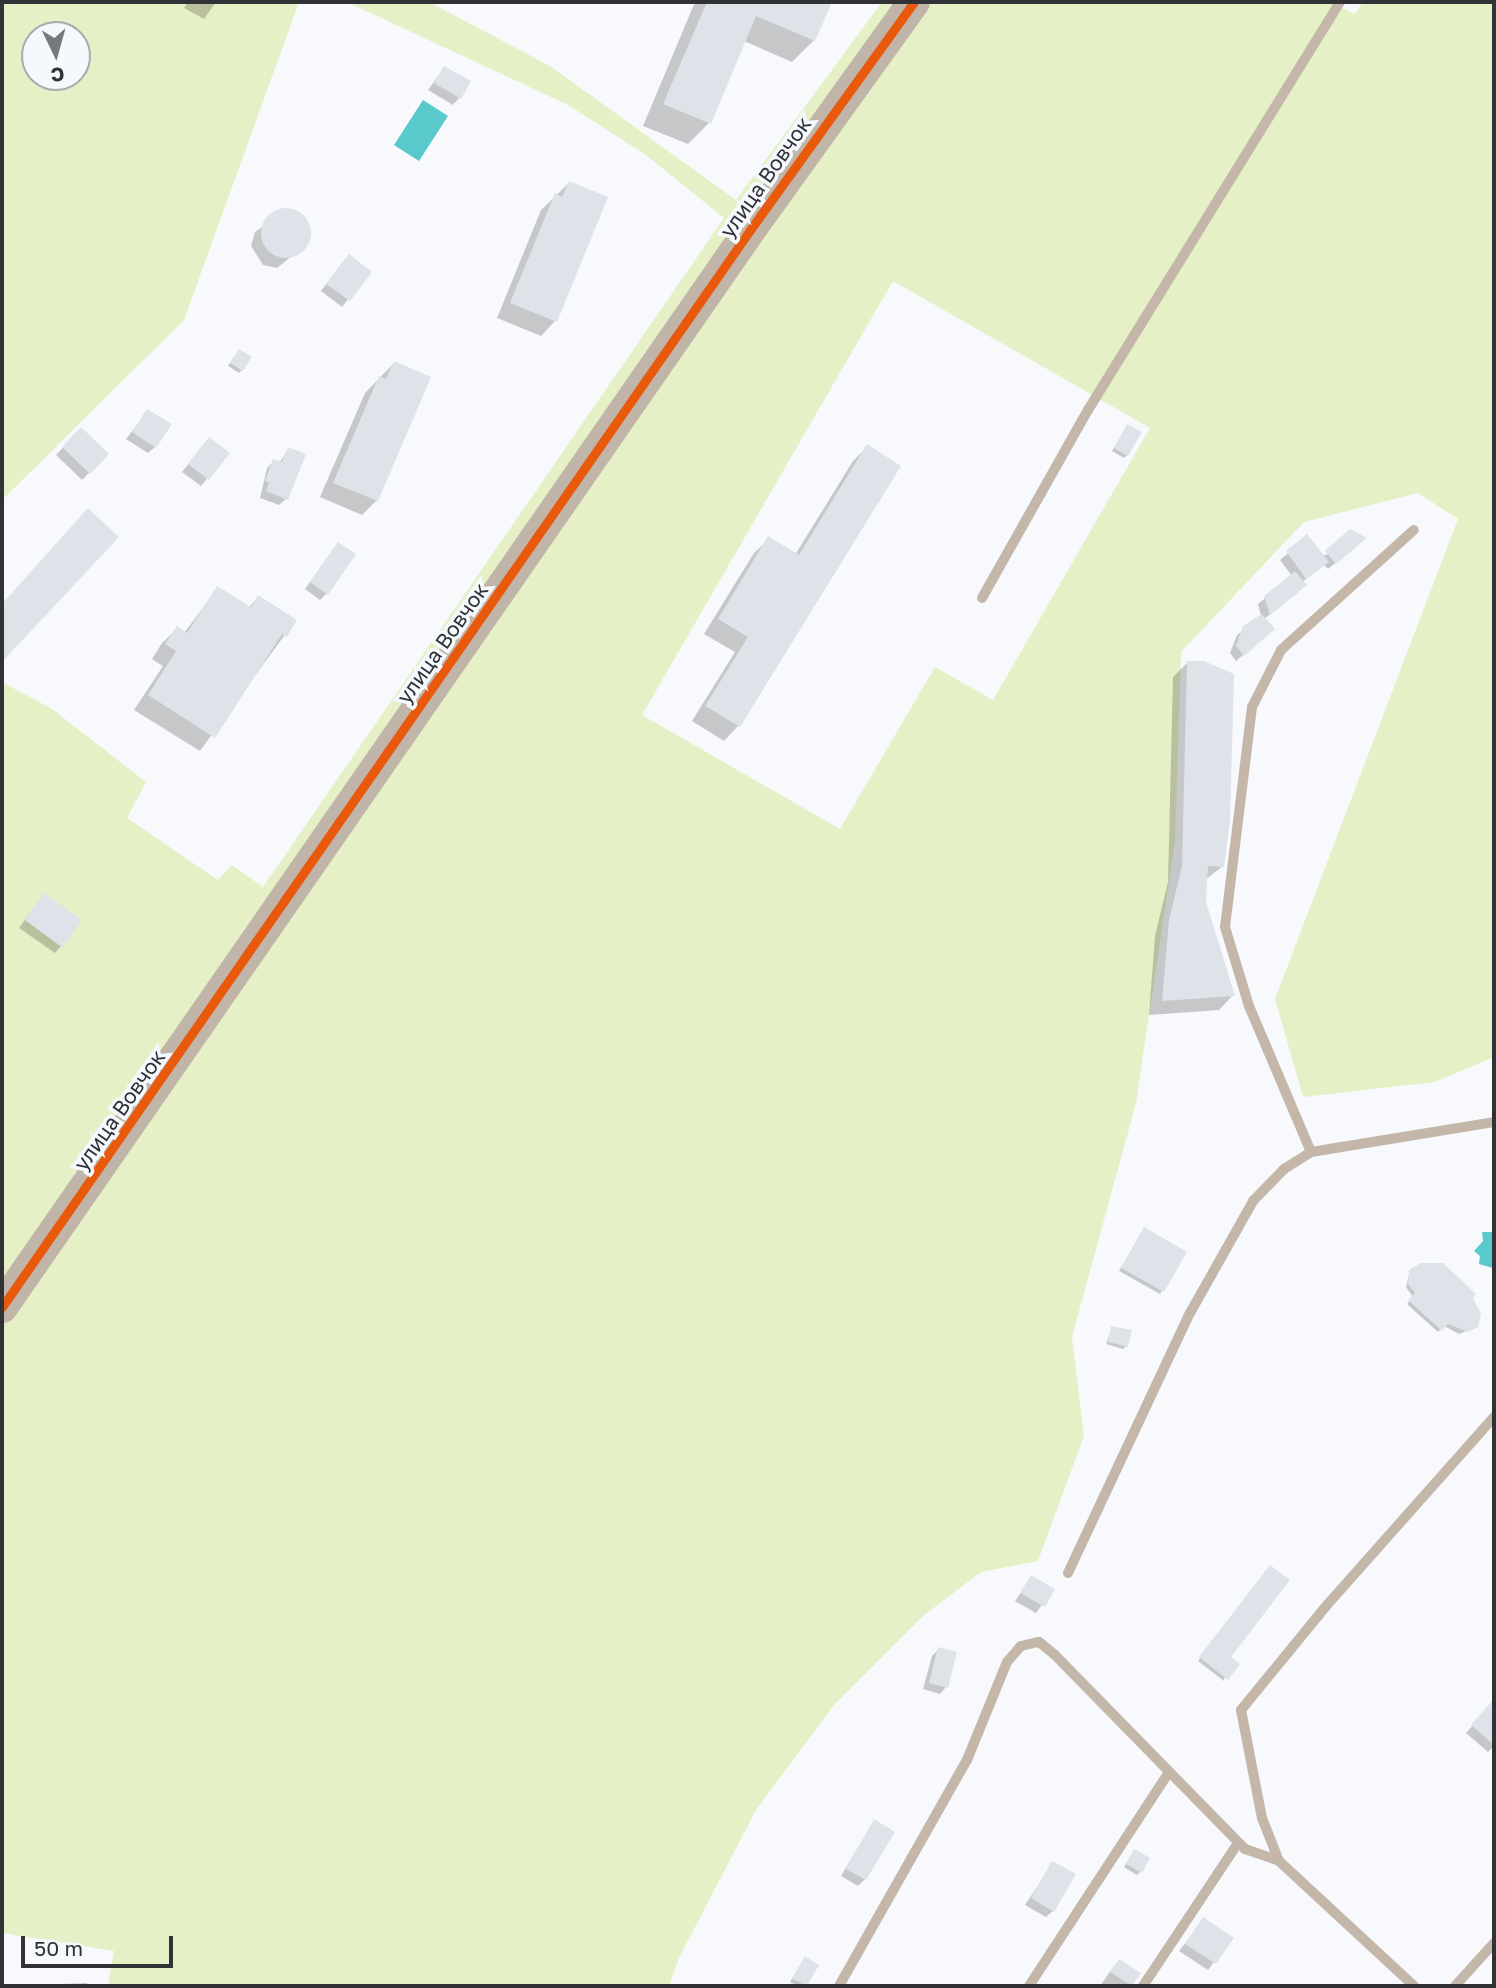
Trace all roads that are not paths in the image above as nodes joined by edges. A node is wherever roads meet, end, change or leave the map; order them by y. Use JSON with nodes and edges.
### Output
{"nodes":[{"id":1,"x":914,"y":2,"type":"edge"},
{"id":2,"x":1340,"y":2,"type":"edge"},
{"id":3,"x":1414,"y":530,"type":"dead end"},
{"id":4,"x":982,"y":598,"type":"dead end"},
{"id":5,"x":1494,"y":1122,"type":"edge"},
{"id":6,"x":1311,"y":1152,"type":"junction"},
{"id":7,"x":2,"y":1307,"type":"edge"},
{"id":8,"x":1494,"y":1417,"type":"edge"},
{"id":9,"x":1068,"y":1573,"type":"dead end"},
{"id":10,"x":1169,"y":1772,"type":"junction"},
{"id":11,"x":1238,"y":1843,"type":"junction"},
{"id":12,"x":1279,"y":1861,"type":"junction"},
{"id":13,"x":1494,"y":1943,"type":"edge"},
{"id":14,"x":839,"y":1986,"type":"edge"},
{"id":15,"x":1029,"y":1986,"type":"edge"},
{"id":16,"x":1143,"y":1986,"type":"edge"},
{"id":17,"x":1415,"y":1986,"type":"edge"},
{"id":18,"x":1455,"y":1986,"type":"edge"}],
"edges":[{"from":1,"to":7,"type":"street","name":"улица Вовчок"},
{"from":2,"to":4,"type":"lane"},
{"from":3,"to":6,"type":"lane"},
{"from":5,"to":6,"type":"lane"},
{"from":6,"to":9,"type":"lane"},
{"from":8,"to":12,"type":"lane"},
{"from":10,"to":11,"type":"lane"},
{"from":10,"to":14,"type":"lane"},
{"from":10,"to":15,"type":"lane"},
{"from":11,"to":12,"type":"lane"},
{"from":11,"to":16,"type":"lane"},
{"from":12,"to":17,"type":"lane"},
{"from":13,"to":18,"type":"lane"}]}
